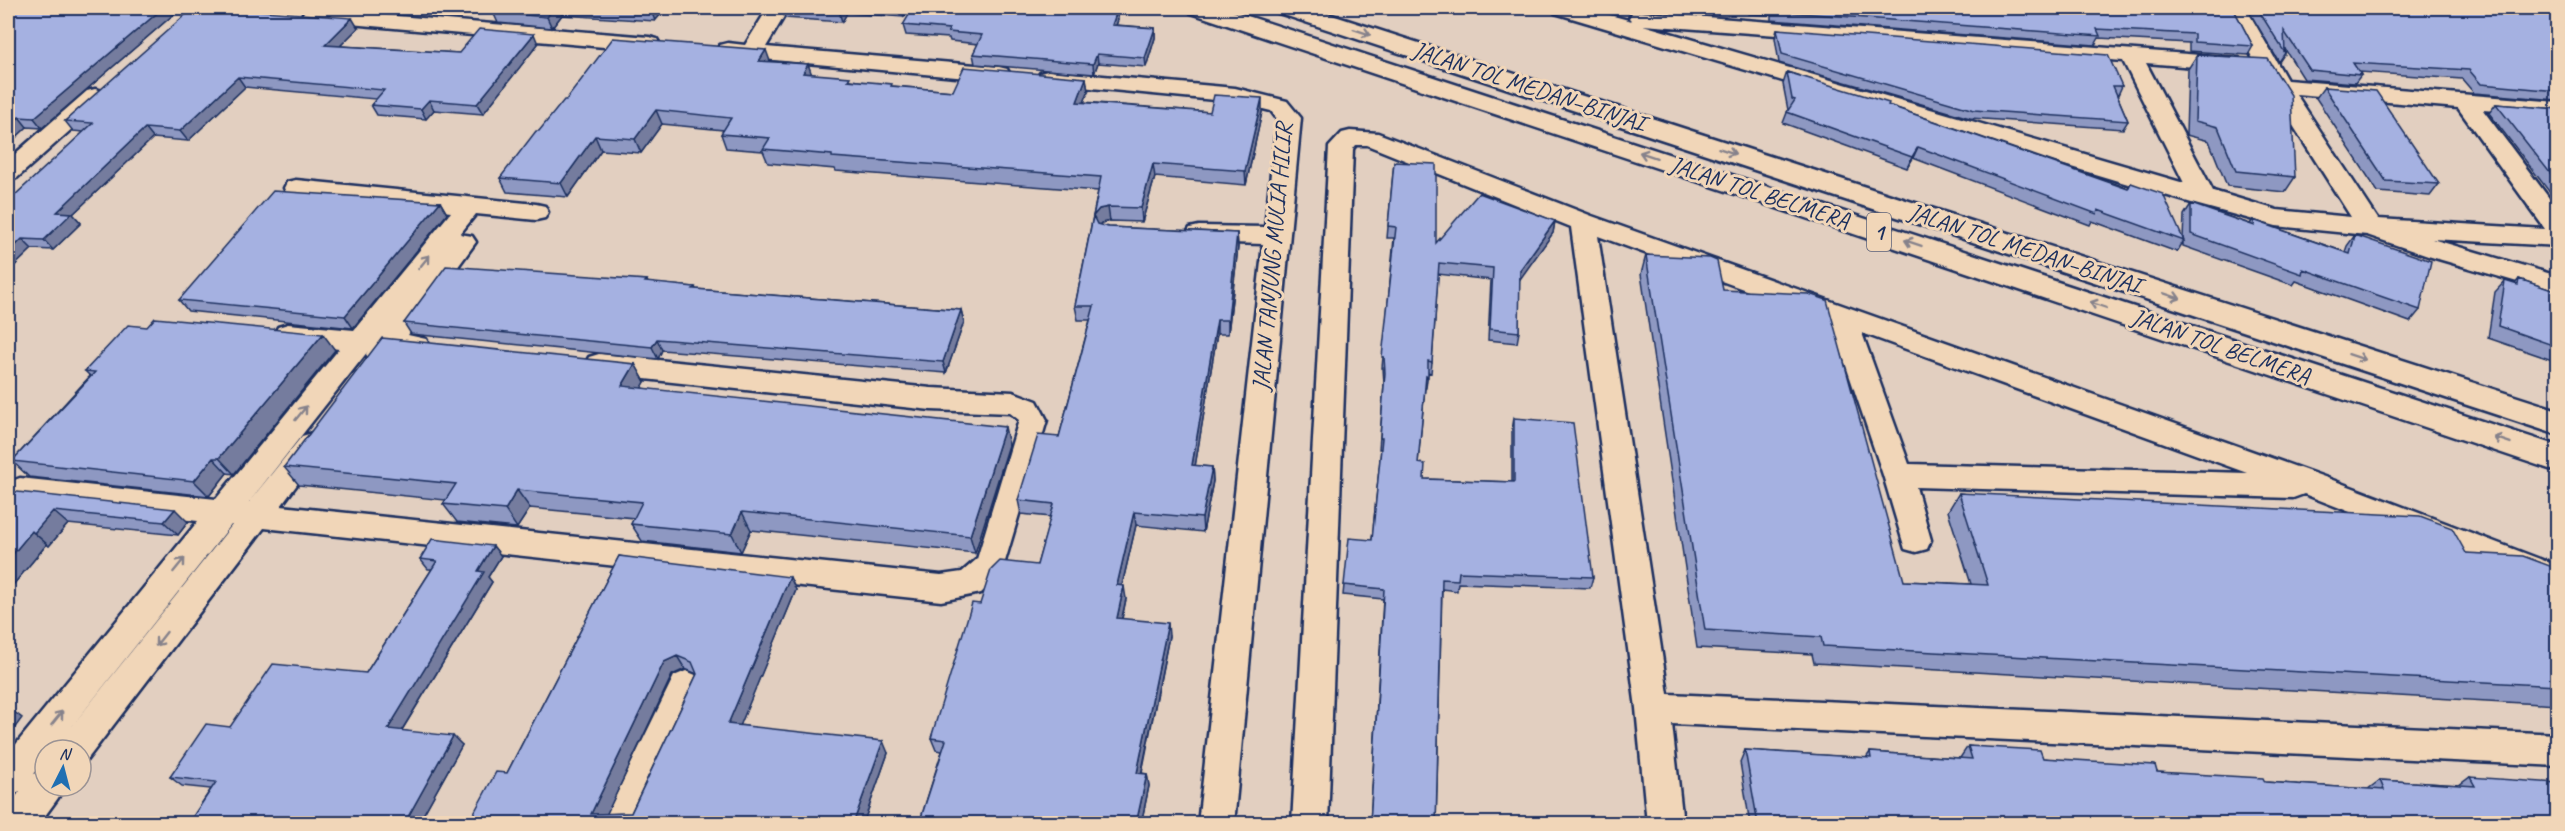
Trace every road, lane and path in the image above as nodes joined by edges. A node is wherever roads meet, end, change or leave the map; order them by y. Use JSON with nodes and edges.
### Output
{"nodes":[{"id":1,"x":778,"y":8,"type":"edge"},
{"id":2,"x":1200,"y":8,"type":"edge"},
{"id":3,"x":1287,"y":8,"type":"edge"},
{"id":4,"x":2236,"y":8,"type":"edge"},
{"id":5,"x":1573,"y":10,"type":"edge"},
{"id":6,"x":289,"y":13,"type":"edge"},
{"id":7,"x":352,"y":13,"type":"edge"},
{"id":8,"x":669,"y":45,"type":"edge"},
{"id":9,"x":705,"y":48,"type":"edge"},
{"id":10,"x":752,"y":52,"type":"junction"},
{"id":11,"x":2132,"y":57,"type":"junction"},
{"id":12,"x":2274,"y":76,"type":"junction"},
{"id":13,"x":115,"y":78,"type":"edge"},
{"id":14,"x":2466,"y":102,"type":"junction"},
{"id":15,"x":2558,"y":109,"type":"edge"},
{"id":16,"x":8,"y":173,"type":"edge"},
{"id":17,"x":296,"y":189,"type":"dead end"},
{"id":18,"x":2204,"y":198,"type":"junction"},
{"id":19,"x":478,"y":208,"type":"junction"},
{"id":20,"x":536,"y":212,"type":"dead end"},
{"id":21,"x":1582,"y":222,"type":"junction"},
{"id":22,"x":2370,"y":227,"type":"junction"},
{"id":23,"x":2558,"y":229,"type":"edge"},
{"id":24,"x":1170,"y":233,"type":"edge"},
{"id":25,"x":1277,"y":236,"type":"junction"},
{"id":26,"x":2558,"y":238,"type":"edge"},
{"id":27,"x":2558,"y":285,"type":"edge"},
{"id":28,"x":1842,"y":315,"type":"junction"},
{"id":29,"x":258,"y":330,"type":"edge"},
{"id":30,"x":374,"y":342,"type":"junction"},
{"id":31,"x":448,"y":349,"type":"edge"},
{"id":32,"x":577,"y":362,"type":"edge"},
{"id":33,"x":2558,"y":423,"type":"edge"},
{"id":34,"x":2558,"y":459,"type":"edge"},
{"id":35,"x":1898,"y":475,"type":"junction"},
{"id":36,"x":2319,"y":487,"type":"junction"},
{"id":37,"x":20,"y":490,"type":"edge"},
{"id":38,"x":223,"y":511,"type":"junction"},
{"id":39,"x":258,"y":514,"type":"junction"},
{"id":40,"x":1916,"y":540,"type":"dead end"},
{"id":41,"x":2558,"y":580,"type":"edge"},
{"id":42,"x":686,"y":686,"type":"dead end"},
{"id":43,"x":1653,"y":708,"type":"junction"},
{"id":44,"x":83,"y":738,"type":"edge"},
{"id":45,"x":2558,"y":750,"type":"edge"},
{"id":46,"x":8,"y":780,"type":"edge"},
{"id":47,"x":37,"y":798,"type":"edge"},
{"id":48,"x":17,"y":824,"type":"edge"},
{"id":49,"x":620,"y":824,"type":"edge"},
{"id":50,"x":1216,"y":824,"type":"edge"},
{"id":51,"x":1310,"y":824,"type":"edge"},
{"id":52,"x":1665,"y":824,"type":"edge"}],
"edges":[{"from":1,"to":10,"type":"street"},
{"from":34,"to":2,"type":"highway","name":"JALAN TOL BELMERA","number":"1","one_way":true},
{"from":3,"to":33,"type":"highway","name":"JALAN TOL MEDAN–BINJAI","number":"1","one_way":true},
{"from":4,"to":12,"type":"street"},
{"from":5,"to":11,"type":"street"},
{"from":5,"to":18,"type":"street"},
{"from":6,"to":7,"type":"street"},
{"from":7,"to":8,"type":"street"},
{"from":9,"to":10,"type":"street","name":"JALAN TANJUNG MULIA HILIR"},
{"from":10,"to":25,"type":"street","name":"JALAN TANJUNG MULIA HILIR"},
{"from":11,"to":12,"type":"street"},
{"from":11,"to":18,"type":"street"},
{"from":12,"to":14,"type":"street"},
{"from":12,"to":22,"type":"street"},
{"from":13,"to":16,"type":"street"},
{"from":14,"to":15,"type":"street"},
{"from":14,"to":23,"type":"street"},
{"from":17,"to":19,"type":"street"},
{"from":18,"to":22,"type":"street"},
{"from":19,"to":20,"type":"street"},
{"from":19,"to":30,"type":"street"},
{"from":21,"to":28,"type":"street"},
{"from":21,"to":43,"type":"street"},
{"from":21,"to":51,"type":"street"},
{"from":22,"to":26,"type":"street"},
{"from":22,"to":27,"type":"street"},
{"from":24,"to":25,"type":"street"},
{"from":25,"to":50,"type":"street","name":"JALAN TANJUNG MULIA HILIR"},
{"from":28,"to":35,"type":"street"},
{"from":28,"to":36,"type":"street"},
{"from":29,"to":30,"type":"street"},
{"from":30,"to":31,"type":"street"},
{"from":38,"to":30,"type":"street","one_way":true},
{"from":30,"to":39,"type":"street"},
{"from":32,"to":39,"type":"street"},
{"from":35,"to":36,"type":"street"},
{"from":35,"to":40,"type":"street"},
{"from":36,"to":41,"type":"street"},
{"from":37,"to":38,"type":"street"},
{"from":38,"to":39,"type":"street"},
{"from":46,"to":38,"type":"street","one_way":true},
{"from":39,"to":44,"type":"street","one_way":true},
{"from":42,"to":49,"type":"street"},
{"from":43,"to":45,"type":"street"},
{"from":43,"to":52,"type":"street"},
{"from":47,"to":48,"type":"street"}]}
